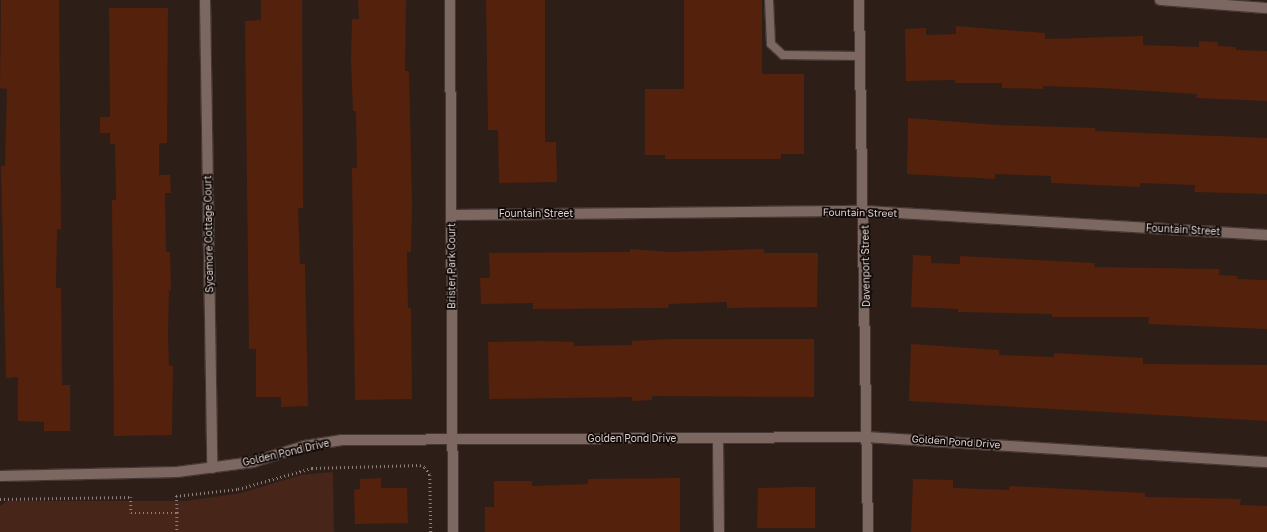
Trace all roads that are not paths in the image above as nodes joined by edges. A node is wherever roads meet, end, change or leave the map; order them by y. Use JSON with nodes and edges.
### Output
{"nodes":[{"id":1,"x":205,"y":0,"type":"edge"},
{"id":2,"x":450,"y":0,"type":"edge"},
{"id":3,"x":769,"y":0,"type":"edge"},
{"id":4,"x":859,"y":0,"type":"edge"},
{"id":5,"x":1160,"y":0,"type":"edge"},
{"id":6,"x":1267,"y":8,"type":"edge"},
{"id":7,"x":860,"y":56,"type":"junction"},
{"id":8,"x":865,"y":211,"type":"junction"},
{"id":9,"x":452,"y":215,"type":"junction"},
{"id":10,"x":1267,"y":235,"type":"edge"},
{"id":11,"x":867,"y":437,"type":"junction"},
{"id":12,"x":452,"y":439,"type":"junction"},
{"id":13,"x":718,"y":439,"type":"junction"},
{"id":14,"x":1267,"y":462,"type":"edge"},
{"id":15,"x":212,"y":468,"type":"junction"},
{"id":16,"x":0,"y":476,"type":"edge"},
{"id":17,"x":453,"y":532,"type":"edge"},
{"id":18,"x":719,"y":532,"type":"edge"},
{"id":19,"x":868,"y":532,"type":"edge"}],
"edges":[{"from":1,"to":15,"type":"street","name":"Sycamore Cottage Court"},
{"from":2,"to":9,"type":"street","name":"Brister Park Court"},
{"from":3,"to":7,"type":"lane"},
{"from":4,"to":7,"type":"street","name":"Davenport Street"},
{"from":5,"to":6,"type":"street"},
{"from":7,"to":8,"type":"street","name":"Davenport Street"},
{"from":8,"to":9,"type":"street","name":"Fountain Street"},
{"from":8,"to":10,"type":"street","name":"Fountain Street"},
{"from":8,"to":11,"type":"street","name":"Davenport Street"},
{"from":9,"to":12,"type":"street","name":"Brister Park Court"},
{"from":11,"to":13,"type":"street","name":"Golden Pond Drive"},
{"from":11,"to":14,"type":"street","name":"Golden Pond Drive"},
{"from":11,"to":19,"type":"street","name":"Davenport Street"},
{"from":12,"to":13,"type":"street","name":"Golden Pond Drive"},
{"from":12,"to":15,"type":"street","name":"Golden Pond Drive"},
{"from":12,"to":17,"type":"street","name":"Brister Park Court"},
{"from":13,"to":18,"type":"street"},
{"from":15,"to":16,"type":"street","name":"Golden Pond Drive"}]}
